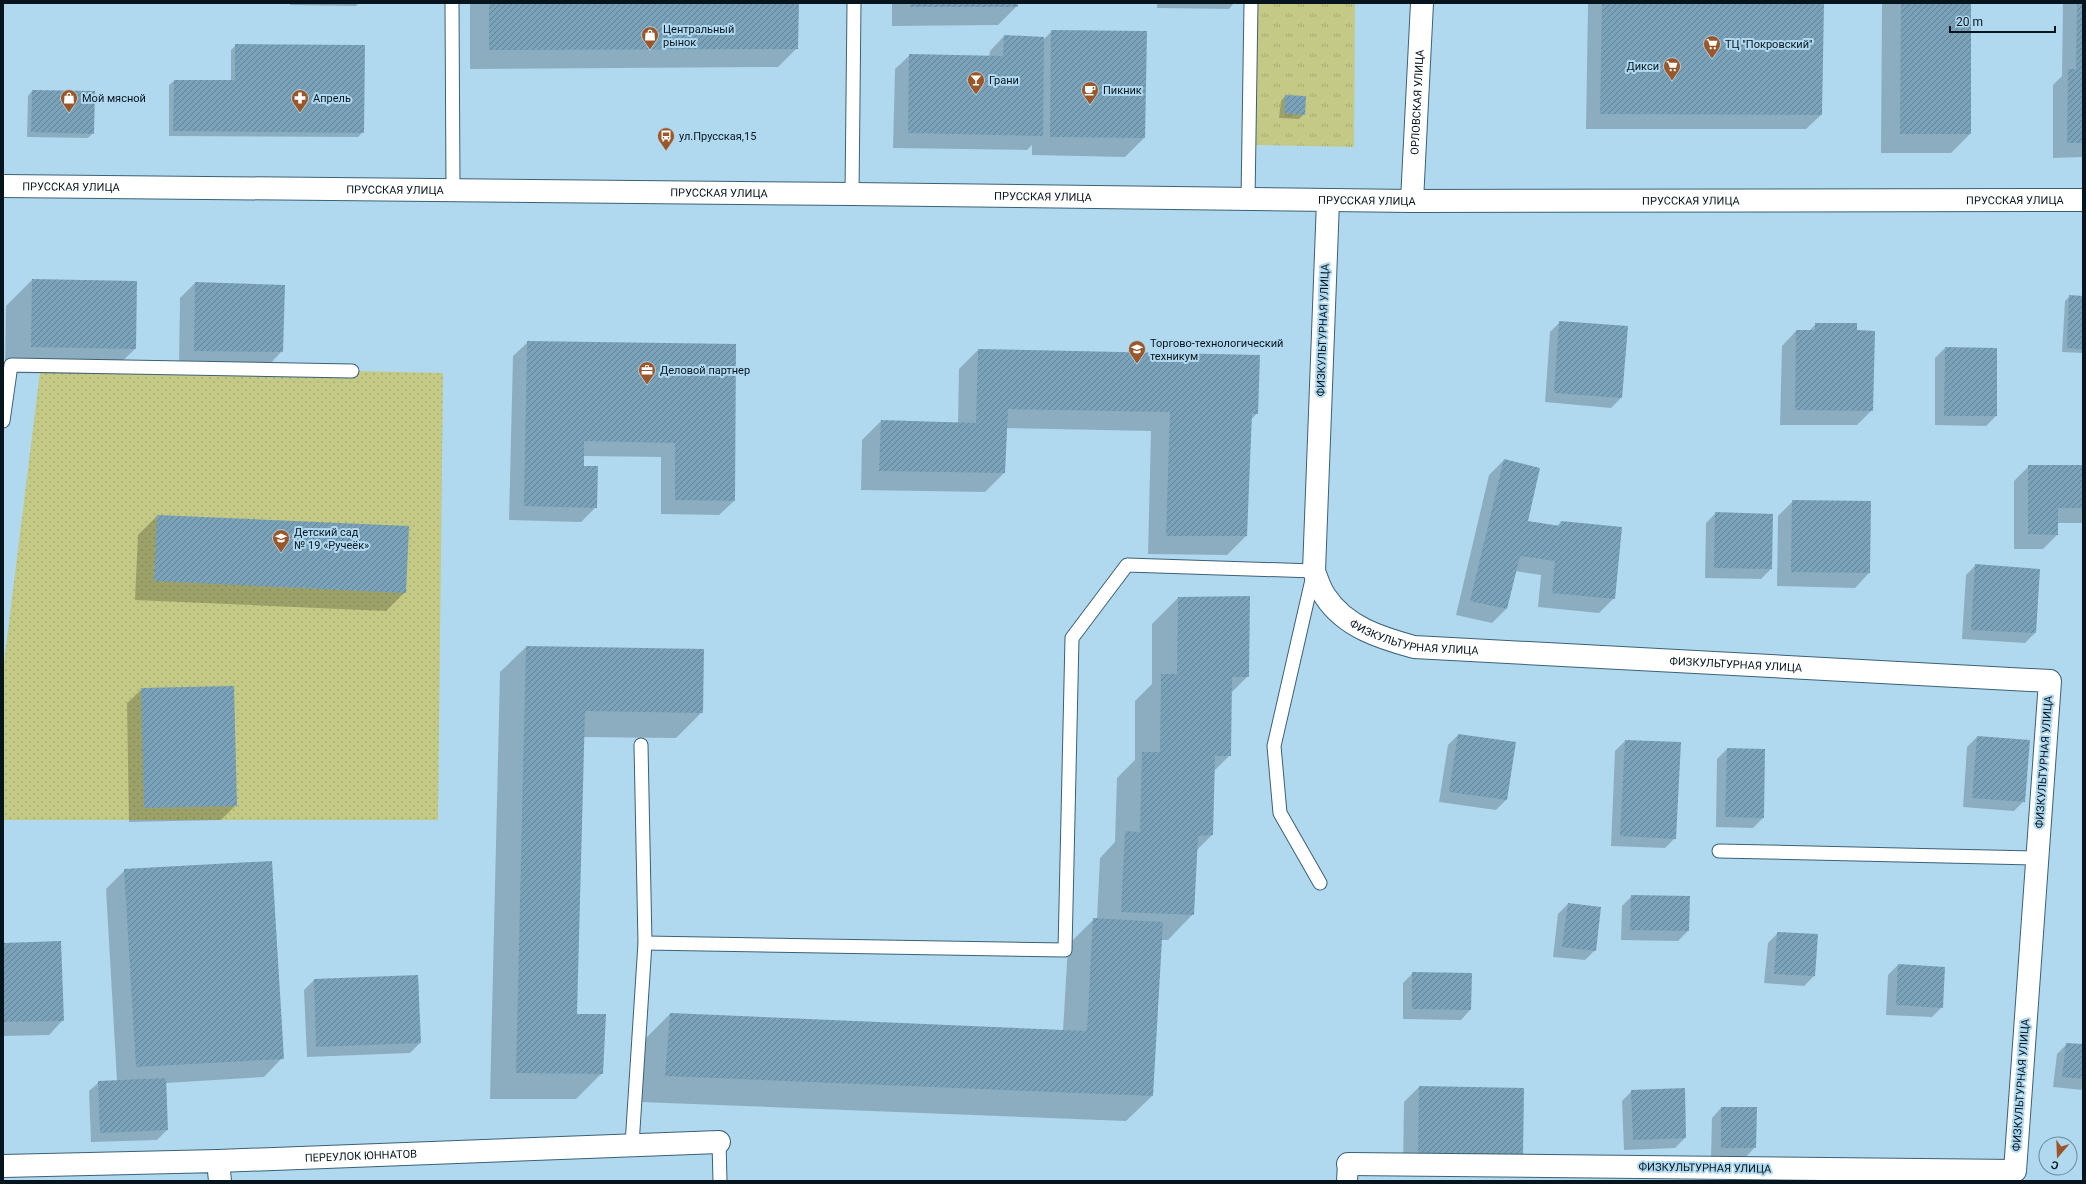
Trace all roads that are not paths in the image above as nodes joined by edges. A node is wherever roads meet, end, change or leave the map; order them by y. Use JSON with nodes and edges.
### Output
{"nodes":[{"id":1,"x":452,"y":3,"type":"edge"},
{"id":2,"x":854,"y":3,"type":"edge"},
{"id":3,"x":1251,"y":3,"type":"edge"},
{"id":4,"x":1422,"y":3,"type":"edge"},
{"id":5,"x":3,"y":186,"type":"edge"},
{"id":6,"x":452,"y":189,"type":"junction"},
{"id":7,"x":852,"y":194,"type":"junction"},
{"id":8,"x":1248,"y":200,"type":"junction"},
{"id":9,"x":2083,"y":200,"type":"edge"},
{"id":10,"x":1328,"y":201,"type":"junction"},
{"id":11,"x":1412,"y":201,"type":"junction"},
{"id":12,"x":352,"y":371,"type":"dead end"},
{"id":13,"x":3,"y":422,"type":"edge"},
{"id":14,"x":1314,"y":571,"type":"junction"},
{"id":15,"x":641,"y":745,"type":"dead end"},
{"id":16,"x":1719,"y":851,"type":"dead end"},
{"id":17,"x":2037,"y":858,"type":"junction"},
{"id":18,"x":1320,"y":883,"type":"dead end"},
{"id":19,"x":645,"y":943,"type":"junction"},
{"id":20,"x":719,"y":1142,"type":"joint"},
{"id":21,"x":632,"y":1145,"type":"junction"},
{"id":22,"x":3,"y":1166,"type":"edge"},
{"id":23,"x":219,"y":1171,"type":"edge"},
{"id":24,"x":1347,"y":1172,"type":"edge"},
{"id":25,"x":720,"y":1181,"type":"edge"}],
"edges":[{"from":1,"to":6,"type":"lane"},
{"from":2,"to":7,"type":"lane"},
{"from":3,"to":8,"type":"lane"},
{"from":4,"to":11,"type":"street","name":"ОРЛОВСКАЯ УЛИЦА"},
{"from":5,"to":6,"type":"street","name":"ПРУССКАЯ УЛИЦА"},
{"from":6,"to":7,"type":"street","name":"ПРУССКАЯ УЛИЦА"},
{"from":7,"to":8,"type":"street","name":"ПРУССКАЯ УЛИЦА"},
{"from":8,"to":10,"type":"street","name":"ПРУССКАЯ УЛИЦА"},
{"from":9,"to":11,"type":"street","name":"ПРУССКАЯ УЛИЦА"},
{"from":10,"to":11,"type":"street","name":"ПРУССКАЯ УЛИЦА"},
{"from":10,"to":14,"type":"street","name":"ФИЗКУЛЬТУРНАЯ УЛИЦА"},
{"from":12,"to":13,"type":"lane"},
{"from":14,"to":17,"type":"street","name":"ФИЗКУЛЬТУРНАЯ УЛИЦА"},
{"from":14,"to":18,"type":"lane"},
{"from":14,"to":19,"type":"lane"},
{"from":15,"to":19,"type":"lane"},
{"from":16,"to":17,"type":"lane"},
{"from":17,"to":24,"type":"street","name":"ФИЗКУЛЬТУРНАЯ УЛИЦА"},
{"from":19,"to":21,"type":"lane"},
{"from":20,"to":21,"type":"street","name":"ПЕРЕУЛОК ЮННАТОВ"},
{"from":20,"to":25,"type":"lane"},
{"from":21,"to":23,"type":"street","name":"ПЕРЕУЛОК ЮННАТОВ"},
{"from":22,"to":23,"type":"street","name":"ПЕРЕУЛОК ЮННАТОВ"}]}
